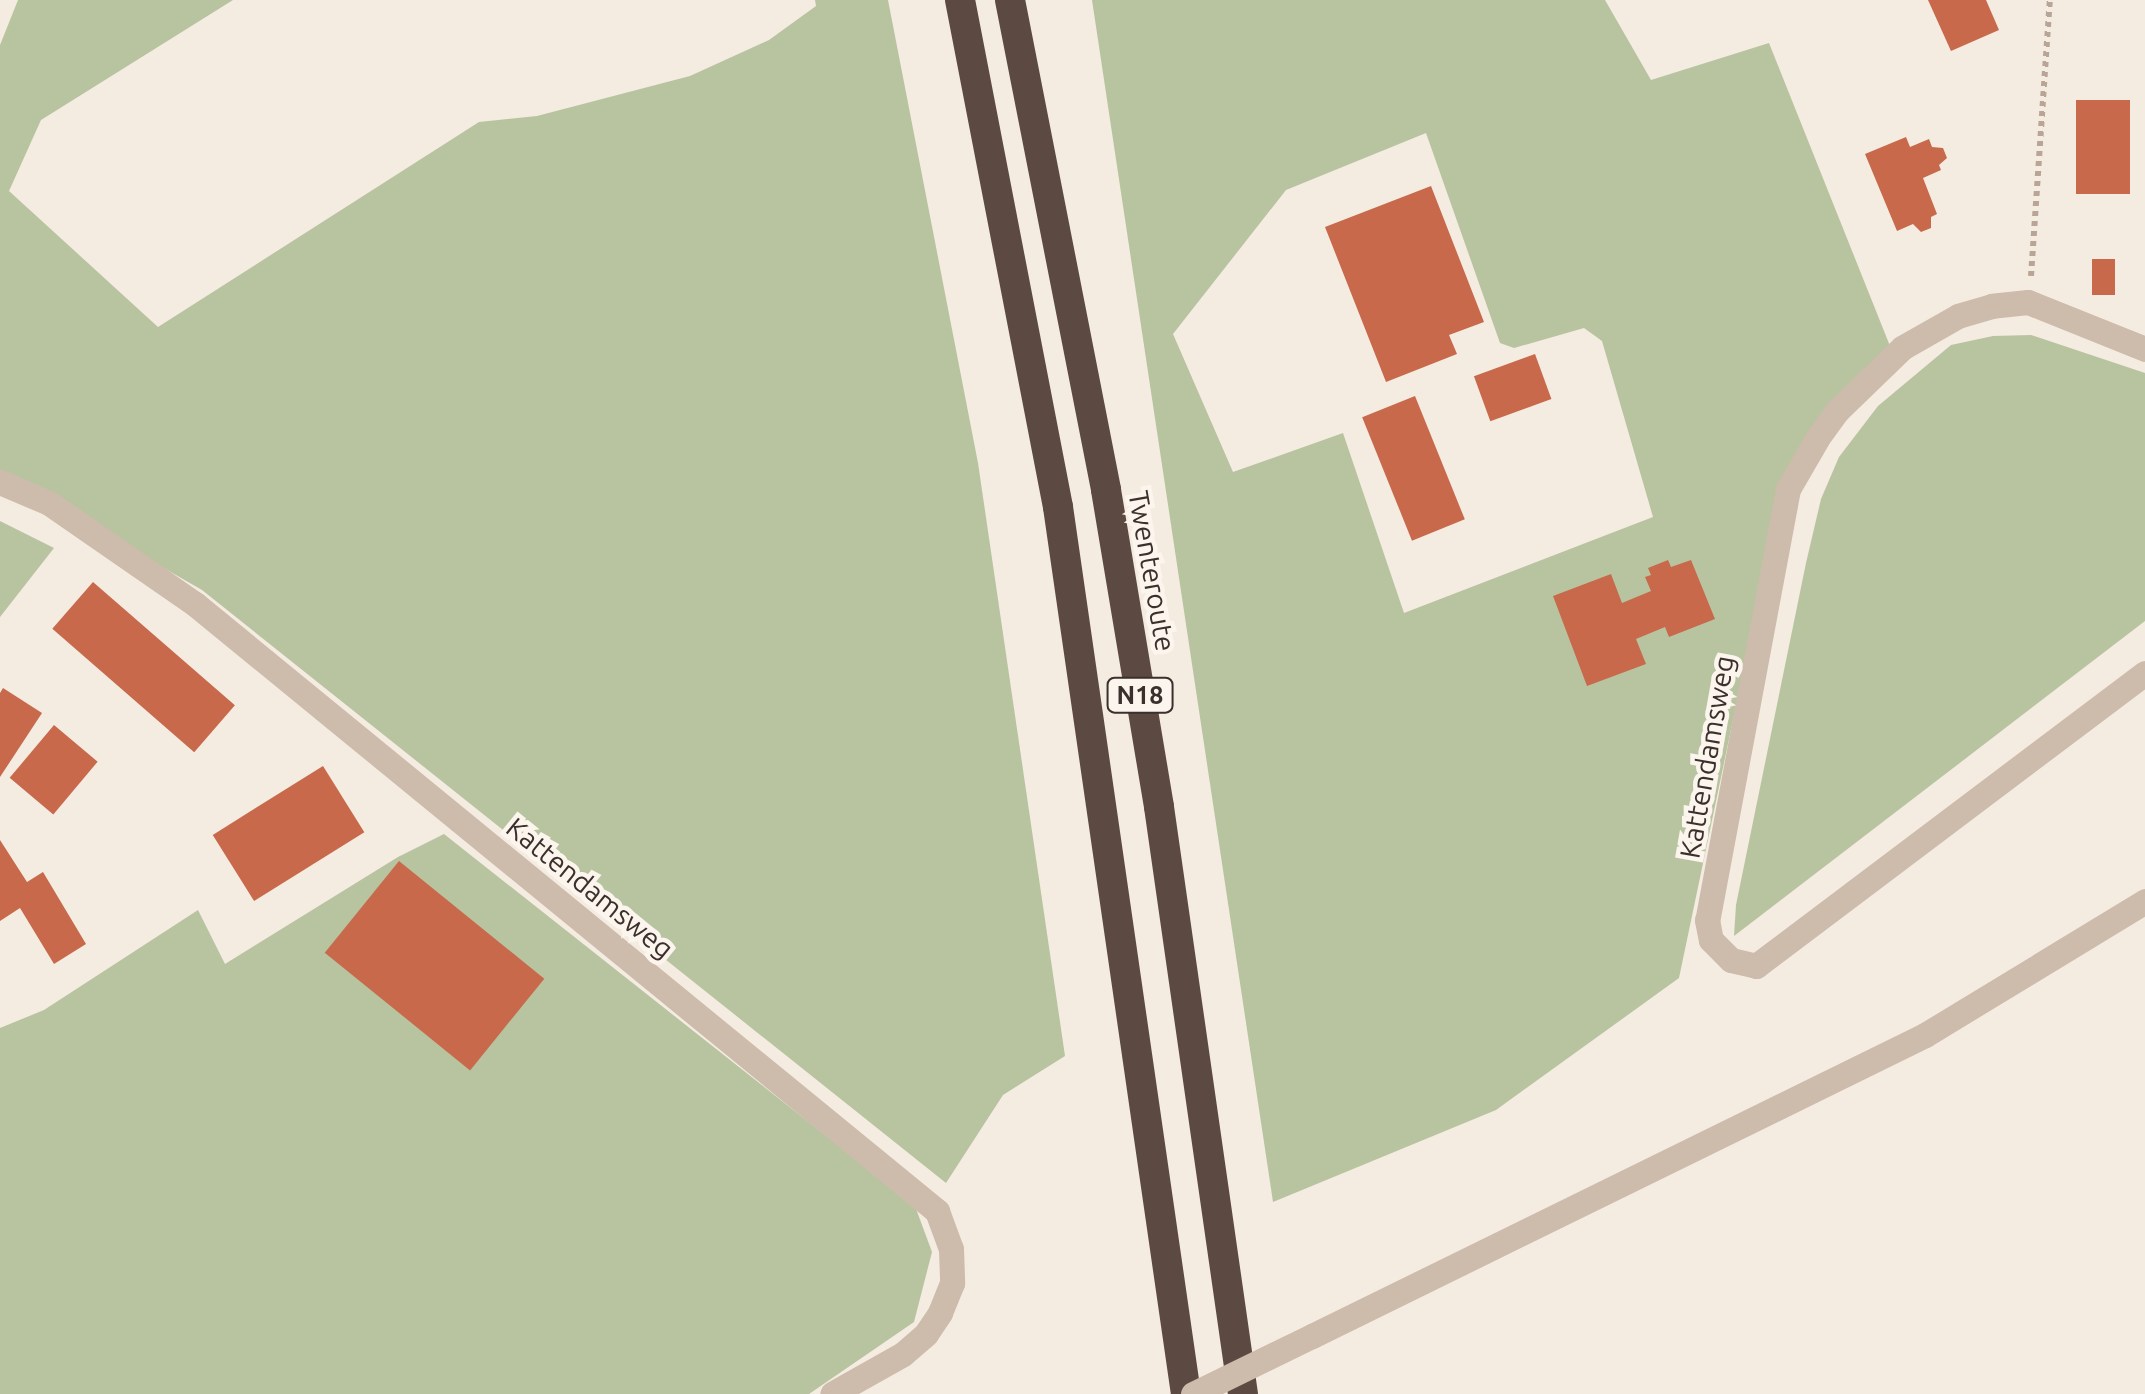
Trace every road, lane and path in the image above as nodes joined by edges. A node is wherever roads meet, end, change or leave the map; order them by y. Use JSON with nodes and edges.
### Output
{"nodes":[{"id":1,"x":960,"y":0,"type":"edge"},
{"id":2,"x":1010,"y":0,"type":"edge"},
{"id":3,"x":2050,"y":0,"type":"edge"},
{"id":4,"x":2028,"y":302,"type":"junction"},
{"id":5,"x":2145,"y":349,"type":"edge"},
{"id":6,"x":0,"y":482,"type":"edge"},
{"id":7,"x":2145,"y":673,"type":"edge"},
{"id":8,"x":2145,"y":901,"type":"edge"},
{"id":9,"x":832,"y":1394,"type":"edge"},
{"id":10,"x":1190,"y":1394,"type":"edge"},
{"id":11,"x":1243,"y":1394,"type":"edge"}],
"edges":[{"from":1,"to":10,"type":"highway","number":"N18"},
{"from":2,"to":11,"type":"highway","name":"Twenteroute","number":"N18"},
{"from":3,"to":4,"type":"path"},
{"from":4,"to":5,"type":"street"},
{"from":4,"to":7,"type":"street","name":"Kattendamsweg"},
{"from":6,"to":9,"type":"street","name":"Kattendamsweg"},
{"from":8,"to":10,"type":"street","bridge":true}]}
